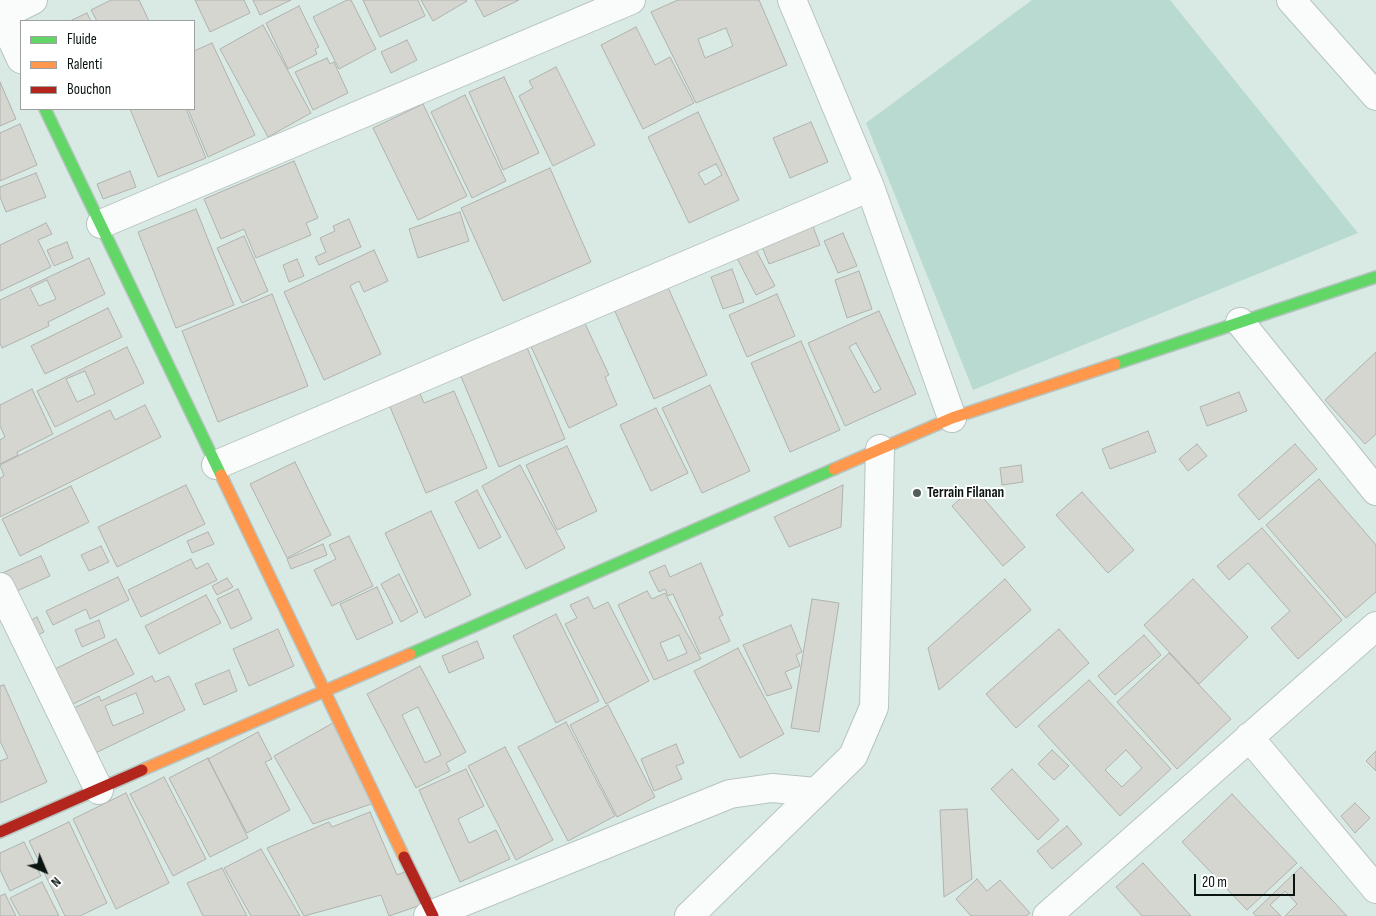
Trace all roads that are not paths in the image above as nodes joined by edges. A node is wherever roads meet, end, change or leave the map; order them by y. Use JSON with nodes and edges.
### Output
{"nodes":[{"id":1,"x":33,"y":0,"type":"edge"},
{"id":2,"x":631,"y":0,"type":"edge"},
{"id":3,"x":792,"y":0,"type":"edge"},
{"id":4,"x":1292,"y":0,"type":"edge"},
{"id":5,"x":0,"y":15,"type":"edge"},
{"id":6,"x":20,"y":56,"type":"edge"},
{"id":7,"x":1376,"y":96,"type":"edge"},
{"id":8,"x":45,"y":110,"type":"edge"},
{"id":9,"x":870,"y":187,"type":"junction"},
{"id":10,"x":101,"y":224,"type":"junction"},
{"id":11,"x":1376,"y":276,"type":"edge"},
{"id":12,"x":1240,"y":322,"type":"junction"},
{"id":13,"x":952,"y":418,"type":"junction"},
{"id":14,"x":880,"y":449,"type":"junction"},
{"id":15,"x":216,"y":465,"type":"junction"},
{"id":16,"x":1376,"y":491,"type":"edge"},
{"id":17,"x":0,"y":588,"type":"edge"},
{"id":18,"x":1376,"y":626,"type":"edge"},
{"id":19,"x":324,"y":691,"type":"junction"},
{"id":20,"x":1249,"y":737,"type":"junction"},
{"id":21,"x":98,"y":790,"type":"junction"},
{"id":22,"x":816,"y":792,"type":"junction"},
{"id":23,"x":0,"y":832,"type":"edge"},
{"id":24,"x":1376,"y":888,"type":"edge"},
{"id":25,"x":431,"y":915,"type":"edge"},
{"id":26,"x":689,"y":916,"type":"edge"},
{"id":27,"x":1047,"y":916,"type":"edge"}],
"edges":[{"from":1,"to":5,"type":"street"},
{"from":2,"to":10,"type":"street"},
{"from":3,"to":9,"type":"street"},
{"from":4,"to":7,"type":"street"},
{"from":5,"to":6,"type":"street"},
{"from":8,"to":10,"type":"street"},
{"from":9,"to":13,"type":"street"},
{"from":9,"to":15,"type":"street"},
{"from":10,"to":15,"type":"street"},
{"from":11,"to":12,"type":"street"},
{"from":12,"to":13,"type":"street"},
{"from":12,"to":16,"type":"street"},
{"from":13,"to":14,"type":"street"},
{"from":14,"to":19,"type":"street"},
{"from":14,"to":22,"type":"street"},
{"from":15,"to":19,"type":"street"},
{"from":17,"to":21,"type":"street"},
{"from":18,"to":20,"type":"street"},
{"from":19,"to":21,"type":"street"},
{"from":19,"to":25,"type":"street"},
{"from":20,"to":24,"type":"street"},
{"from":20,"to":27,"type":"street"},
{"from":21,"to":23,"type":"street"},
{"from":22,"to":25,"type":"street"},
{"from":22,"to":26,"type":"street"}]}
